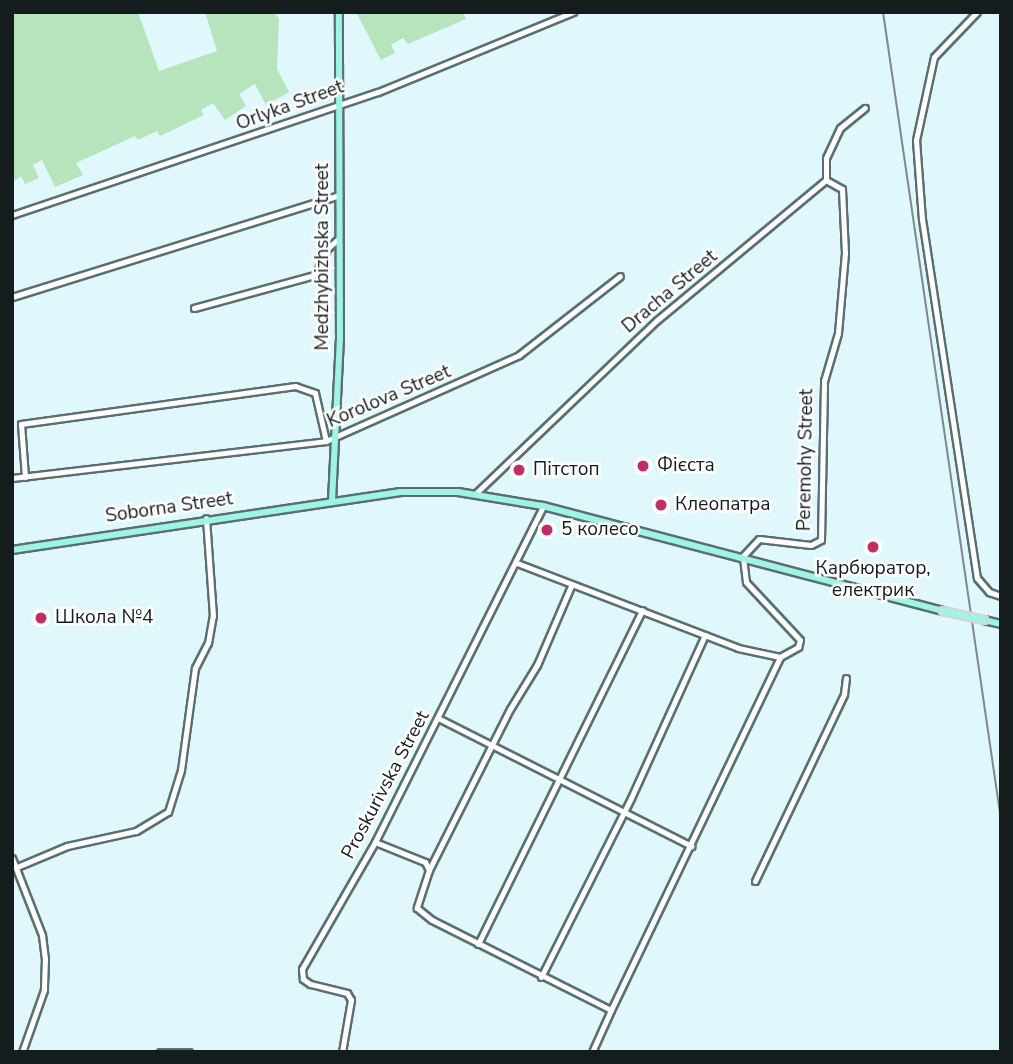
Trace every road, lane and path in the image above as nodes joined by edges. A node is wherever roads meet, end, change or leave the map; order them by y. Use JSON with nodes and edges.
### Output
{"nodes":[{"id":1,"x":339,"y":12,"type":"edge"},
{"id":2,"x":573,"y":12,"type":"edge"},
{"id":3,"x":977,"y":12,"type":"edge"},
{"id":4,"x":338,"y":104,"type":"junction"},
{"id":5,"x":865,"y":108,"type":"dead end"},
{"id":6,"x":826,"y":180,"type":"junction"},
{"id":7,"x":339,"y":195,"type":"junction"},
{"id":8,"x":12,"y":215,"type":"edge"},
{"id":9,"x":338,"y":239,"type":"junction"},
{"id":10,"x":620,"y":276,"type":"dead end"},
{"id":11,"x":12,"y":297,"type":"edge"},
{"id":12,"x":194,"y":308,"type":"dead end"},
{"id":13,"x":334,"y":437,"type":"junction"},
{"id":14,"x":326,"y":441,"type":"junction"},
{"id":15,"x":25,"y":477,"type":"junction"},
{"id":16,"x":12,"y":478,"type":"edge"},
{"id":17,"x":475,"y":494,"type":"junction"},
{"id":18,"x":332,"y":501,"type":"junction"},
{"id":19,"x":543,"y":506,"type":"junction"},
{"id":20,"x":206,"y":518,"type":"junction"},
{"id":21,"x":12,"y":550,"type":"edge"},
{"id":22,"x":743,"y":556,"type":"junction"},
{"id":23,"x":517,"y":563,"type":"junction"},
{"id":24,"x":571,"y":586,"type":"junction"},
{"id":25,"x":1001,"y":596,"type":"edge"},
{"id":26,"x":642,"y":610,"type":"junction"},
{"id":27,"x":1001,"y":624,"type":"edge"},
{"id":28,"x":705,"y":635,"type":"junction"},
{"id":29,"x":780,"y":657,"type":"junction"},
{"id":30,"x":846,"y":678,"type":"dead end"},
{"id":31,"x":438,"y":718,"type":"junction"},
{"id":32,"x":494,"y":747,"type":"junction"},
{"id":33,"x":557,"y":778,"type":"junction"},
{"id":34,"x":623,"y":811,"type":"junction"},
{"id":35,"x":374,"y":842,"type":"junction"},
{"id":36,"x":691,"y":846,"type":"junction"},
{"id":37,"x":12,"y":858,"type":"edge"},
{"id":38,"x":17,"y":867,"type":"junction"},
{"id":39,"x":429,"y":870,"type":"junction"},
{"id":40,"x":755,"y":881,"type":"dead end"},
{"id":41,"x":478,"y":944,"type":"junction"},
{"id":42,"x":541,"y":977,"type":"junction"},
{"id":43,"x":611,"y":1010,"type":"junction"},
{"id":44,"x":22,"y":1052,"type":"edge"},
{"id":45,"x":159,"y":1052,"type":"edge"},
{"id":46,"x":189,"y":1052,"type":"edge"},
{"id":47,"x":341,"y":1052,"type":"edge"},
{"id":48,"x":592,"y":1052,"type":"edge"}],
"edges":[{"from":1,"to":4,"type":"main road","name":"Medzhybizhska Street"},
{"from":2,"to":4,"type":"street","name":"Orlyka Street"},
{"from":3,"to":25,"type":"street"},
{"from":4,"to":7,"type":"main road","name":"Medzhybizhska Street"},
{"from":4,"to":8,"type":"street","name":"Orlyka Street"},
{"from":5,"to":6,"type":"street"},
{"from":6,"to":17,"type":"street","name":"Dracha Street"},
{"from":6,"to":22,"type":"street","name":"Peremohy Street"},
{"from":7,"to":9,"type":"main road","name":"Medzhybizhska Street"},
{"from":7,"to":11,"type":"street"},
{"from":9,"to":12,"type":"street"},
{"from":9,"to":13,"type":"main road","name":"Medzhybizhska Street"},
{"from":10,"to":13,"type":"street","name":"Korolova Street"},
{"from":13,"to":14,"type":"street","name":"Korolova Street"},
{"from":13,"to":18,"type":"main road","name":"Medzhybizhska Street"},
{"from":14,"to":15,"type":"street","name":"Korolova Street"},
{"from":14,"to":15,"type":"street"},
{"from":15,"to":16,"type":"street","name":"Korolova Street"},
{"from":17,"to":18,"type":"main road","name":"Soborna Street"},
{"from":17,"to":19,"type":"main road","name":"Soborna Street"},
{"from":18,"to":20,"type":"main road","name":"Soborna Street"},
{"from":19,"to":22,"type":"main road","name":"Soborna Street"},
{"from":19,"to":23,"type":"street","name":"Proskurivska Street"},
{"from":20,"to":21,"type":"main road","name":"Soborna Street"},
{"from":20,"to":38,"type":"street"},
{"from":22,"to":27,"type":"main road","name":"Soborna Street","bridge":true},
{"from":22,"to":29,"type":"street"},
{"from":23,"to":24,"type":"street"},
{"from":23,"to":31,"type":"street","name":"Proskurivska Street"},
{"from":24,"to":26,"type":"street"},
{"from":24,"to":32,"type":"street"},
{"from":26,"to":28,"type":"street"},
{"from":26,"to":33,"type":"street"},
{"from":28,"to":29,"type":"street"},
{"from":28,"to":34,"type":"street"},
{"from":29,"to":36,"type":"street"},
{"from":30,"to":40,"type":"street"},
{"from":31,"to":32,"type":"street"},
{"from":31,"to":35,"type":"street","name":"Proskurivska Street"},
{"from":32,"to":33,"type":"street"},
{"from":32,"to":39,"type":"street"},
{"from":33,"to":34,"type":"street"},
{"from":33,"to":41,"type":"street"},
{"from":34,"to":36,"type":"street"},
{"from":34,"to":42,"type":"street"},
{"from":35,"to":39,"type":"street"},
{"from":35,"to":47,"type":"street","name":"Proskurivska Street"},
{"from":36,"to":43,"type":"street"},
{"from":37,"to":38,"type":"street"},
{"from":38,"to":44,"type":"street"},
{"from":39,"to":41,"type":"street"},
{"from":41,"to":42,"type":"street"},
{"from":42,"to":43,"type":"street"},
{"from":43,"to":48,"type":"street"},
{"from":45,"to":46,"type":"street"}]}
